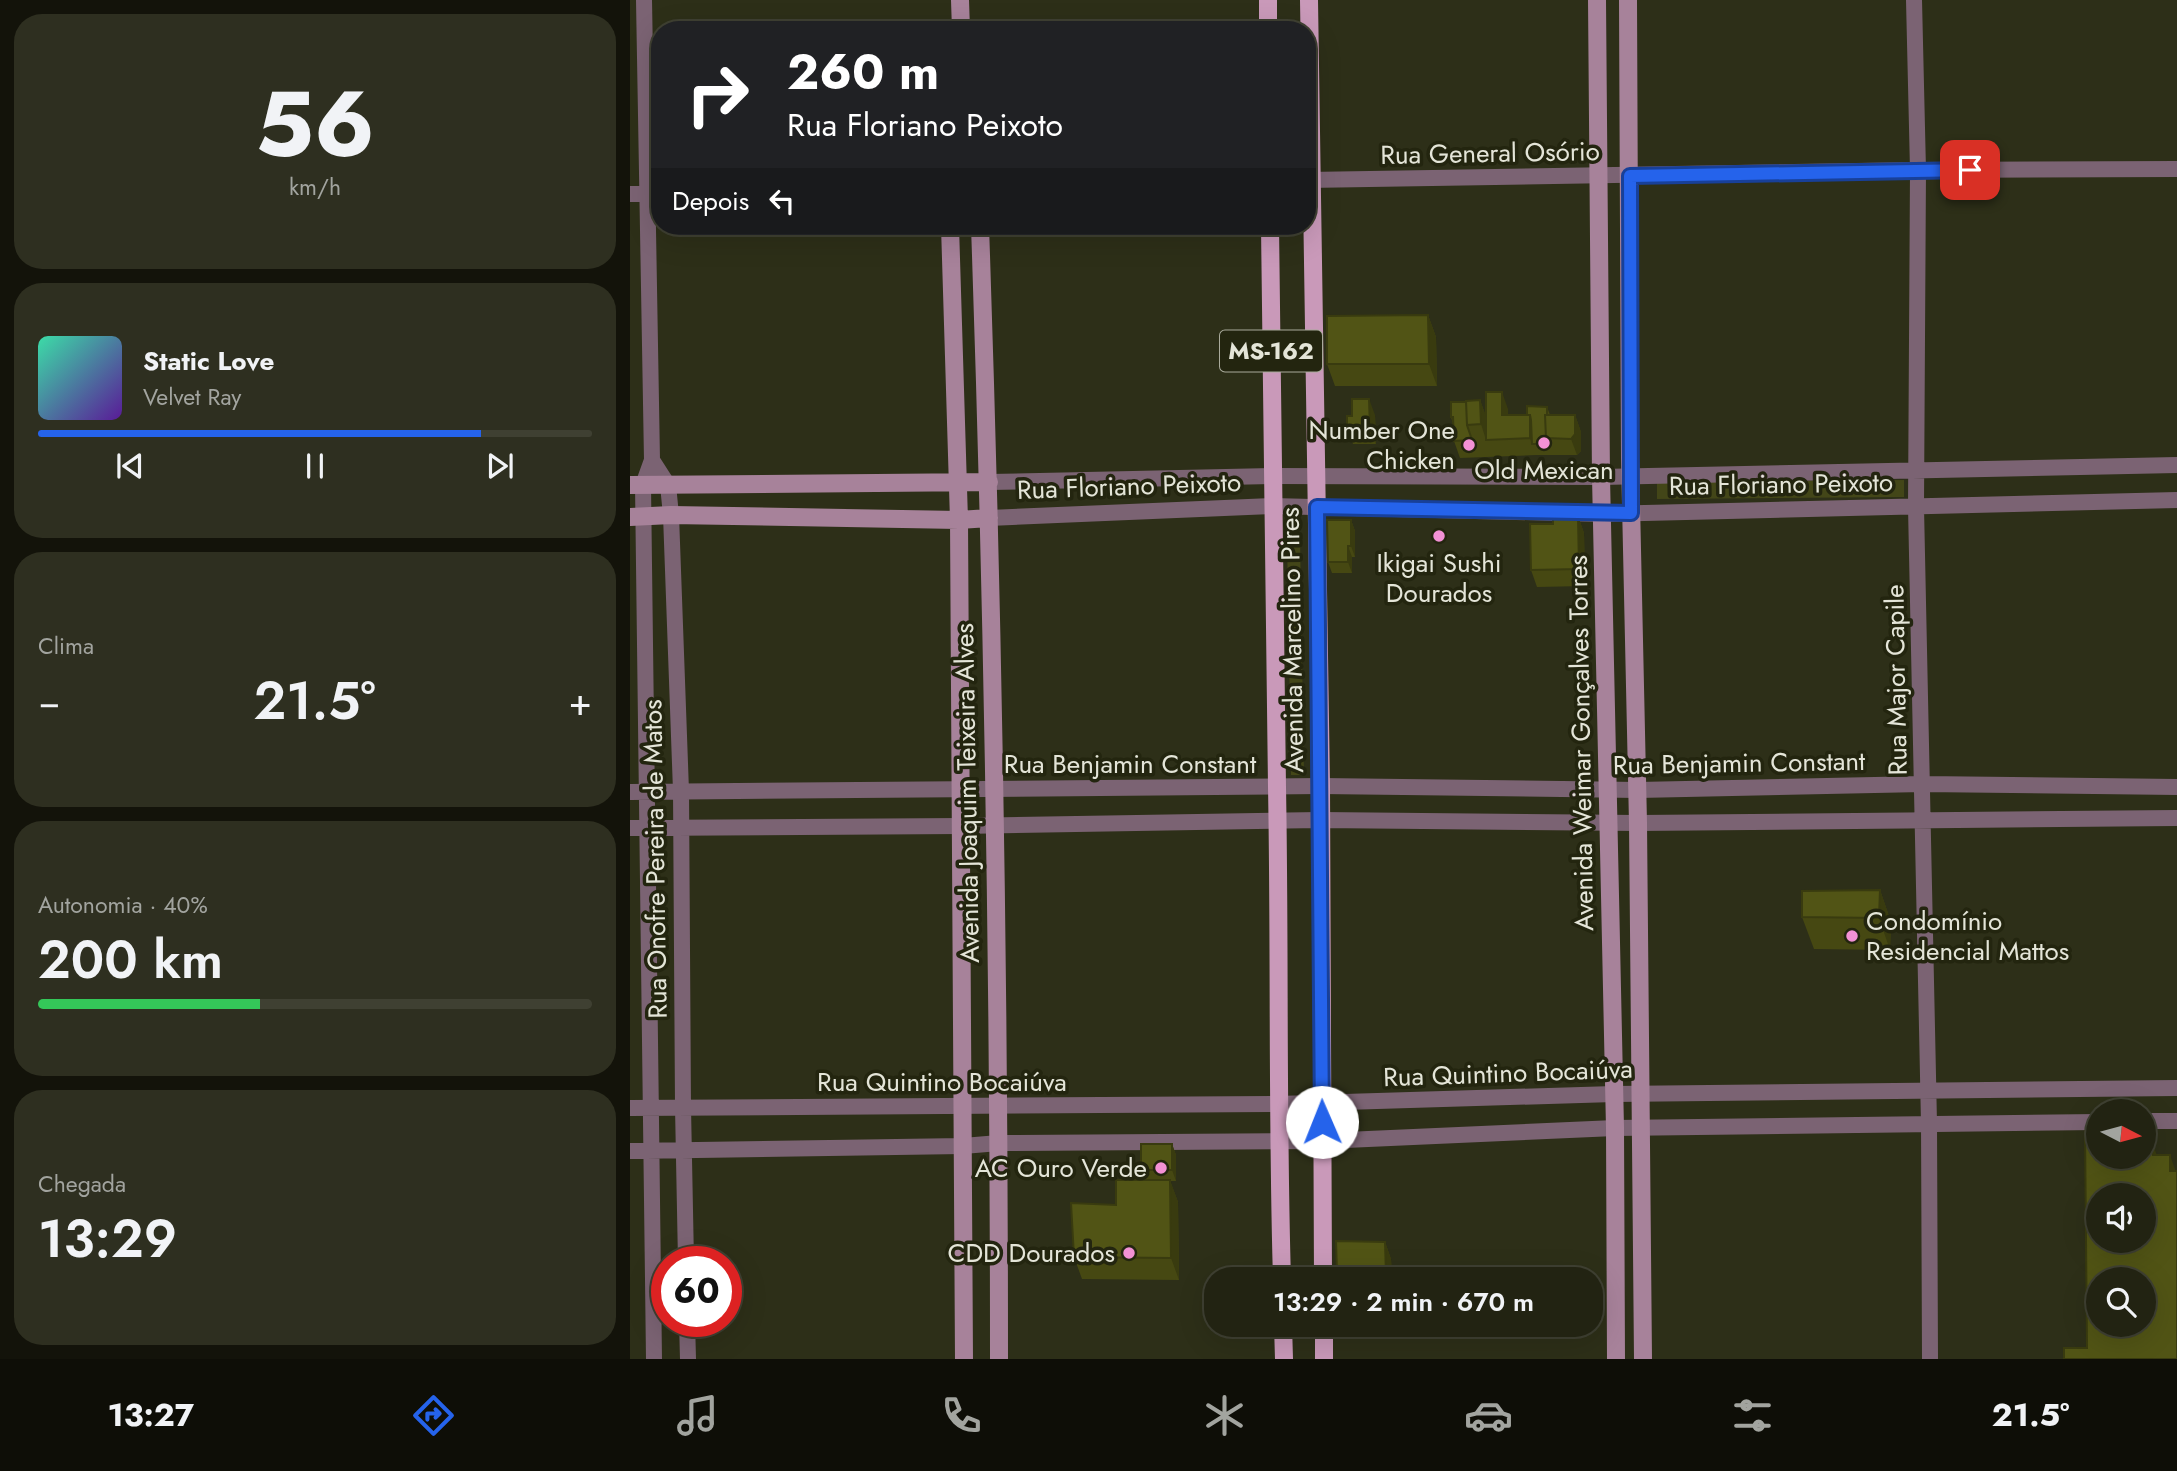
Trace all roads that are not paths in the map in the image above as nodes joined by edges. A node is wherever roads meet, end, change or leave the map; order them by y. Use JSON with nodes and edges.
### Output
{"nodes":[{"id":1,"x":644,"y":0,"type":"edge"},
{"id":2,"x":960,"y":0,"type":"edge"},
{"id":3,"x":1268,"y":0,"type":"edge"},
{"id":4,"x":1309,"y":0,"type":"edge"},
{"id":5,"x":1597,"y":0,"type":"edge"},
{"id":6,"x":1628,"y":0,"type":"edge"},
{"id":7,"x":1914,"y":0,"type":"edge"},
{"id":8,"x":961,"y":21,"type":"edge"},
{"id":9,"x":1268,"y":21,"type":"edge"},
{"id":10,"x":1309,"y":21,"type":"edge"},
{"id":11,"x":651,"y":136,"type":"edge"},
{"id":12,"x":2177,"y":169,"type":"edge"},
{"id":13,"x":1918,"y":170,"type":"junction"},
{"id":14,"x":1630,"y":176,"type":"junction"},
{"id":15,"x":1600,"y":177,"type":"junction"},
{"id":16,"x":1316,"y":180,"type":"edge"},
{"id":17,"x":630,"y":194,"type":"edge"},
{"id":18,"x":651,"y":194,"type":"edge"},
{"id":19,"x":654,"y":235,"type":"edge"},
{"id":20,"x":950,"y":235,"type":"edge"},
{"id":21,"x":980,"y":235,"type":"edge"},
{"id":22,"x":1270,"y":235,"type":"edge"},
{"id":23,"x":1310,"y":235,"type":"edge"},
{"id":24,"x":652,"y":460,"type":"junction"},
{"id":25,"x":2177,"y":465,"type":"edge"},
{"id":26,"x":1916,"y":470,"type":"junction"},
{"id":27,"x":1272,"y":476,"type":"junction"},
{"id":28,"x":1630,"y":476,"type":"junction"},
{"id":29,"x":1601,"y":477,"type":"junction"},
{"id":30,"x":1316,"y":478,"type":"junction"},
{"id":31,"x":957,"y":482,"type":"junction"},
{"id":32,"x":989,"y":482,"type":"junction"},
{"id":33,"x":637,"y":485,"type":"edge"},
{"id":34,"x":668,"y":485,"type":"junction"},
{"id":35,"x":2177,"y":500,"type":"edge"},
{"id":36,"x":1272,"y":506,"type":"junction"},
{"id":37,"x":1317,"y":507,"type":"junction"},
{"id":38,"x":1916,"y":507,"type":"junction"},
{"id":39,"x":1631,"y":513,"type":"junction"},
{"id":40,"x":1603,"y":514,"type":"junction"},
{"id":41,"x":671,"y":515,"type":"junction"},
{"id":42,"x":637,"y":517,"type":"edge"},
{"id":43,"x":989,"y":518,"type":"junction"},
{"id":44,"x":959,"y":520,"type":"junction"},
{"id":45,"x":1923,"y":785,"type":"junction"},
{"id":46,"x":1321,"y":786,"type":"junction"},
{"id":47,"x":2177,"y":787,"type":"edge"},
{"id":48,"x":1277,"y":788,"type":"junction"},
{"id":49,"x":995,"y":789,"type":"junction"},
{"id":50,"x":961,"y":790,"type":"junction"},
{"id":51,"x":1608,"y":790,"type":"junction"},
{"id":52,"x":1638,"y":790,"type":"junction"},
{"id":53,"x":681,"y":791,"type":"junction"},
{"id":54,"x":638,"y":792,"type":"edge"},
{"id":55,"x":2177,"y":818,"type":"edge"},
{"id":56,"x":1923,"y":819,"type":"junction"},
{"id":57,"x":1320,"y":820,"type":"junction"},
{"id":58,"x":1609,"y":821,"type":"junction"},
{"id":59,"x":1278,"y":822,"type":"junction"},
{"id":60,"x":1638,"y":823,"type":"junction"},
{"id":61,"x":995,"y":825,"type":"junction"},
{"id":62,"x":961,"y":826,"type":"junction"},
{"id":63,"x":638,"y":827,"type":"edge"},
{"id":64,"x":681,"y":828,"type":"junction"},
{"id":65,"x":2177,"y":1088,"type":"edge"},
{"id":66,"x":1928,"y":1090,"type":"junction"},
{"id":67,"x":1642,"y":1093,"type":"junction"},
{"id":68,"x":1614,"y":1094,"type":"junction"},
{"id":69,"x":1322,"y":1103,"type":"junction"},
{"id":70,"x":1278,"y":1104,"type":"junction"},
{"id":71,"x":963,"y":1105,"type":"junction"},
{"id":72,"x":683,"y":1107,"type":"junction"},
{"id":73,"x":997,"y":1107,"type":"junction"},
{"id":74,"x":630,"y":1108,"type":"edge"},
{"id":75,"x":652,"y":1108,"type":"junction"},
{"id":76,"x":2156,"y":1121,"type":"edge"},
{"id":77,"x":2177,"y":1121,"type":"edge"},
{"id":78,"x":2086,"y":1122,"type":"edge"},
{"id":79,"x":1929,"y":1123,"type":"junction"},
{"id":80,"x":1615,"y":1128,"type":"junction"},
{"id":81,"x":1642,"y":1128,"type":"junction"},
{"id":82,"x":1278,"y":1140,"type":"junction"},
{"id":83,"x":1322,"y":1141,"type":"junction"},
{"id":84,"x":999,"y":1143,"type":"junction"},
{"id":85,"x":963,"y":1146,"type":"junction"},
{"id":86,"x":684,"y":1149,"type":"junction"},
{"id":87,"x":630,"y":1151,"type":"edge"},
{"id":88,"x":652,"y":1151,"type":"junction"},
{"id":89,"x":686,"y":1246,"type":"edge"},
{"id":90,"x":1282,"y":1267,"type":"edge"},
{"id":91,"x":1323,"y":1267,"type":"edge"},
{"id":92,"x":687,"y":1337,"type":"edge"},
{"id":93,"x":1283,"y":1337,"type":"edge"},
{"id":94,"x":1324,"y":1337,"type":"edge"},
{"id":95,"x":654,"y":1359,"type":"edge"},
{"id":96,"x":688,"y":1359,"type":"edge"},
{"id":97,"x":964,"y":1359,"type":"edge"},
{"id":98,"x":999,"y":1359,"type":"edge"},
{"id":99,"x":1284,"y":1359,"type":"edge"},
{"id":100,"x":1324,"y":1359,"type":"edge"},
{"id":101,"x":1616,"y":1359,"type":"edge"},
{"id":102,"x":1643,"y":1359,"type":"edge"},
{"id":103,"x":1930,"y":1359,"type":"edge"}],
"edges":[{"from":1,"to":11,"type":"street","name":"Rua Onofre Pereira de Matos"},
{"from":2,"to":8,"type":"main road"},
{"from":3,"to":9,"type":"main road"},
{"from":4,"to":10,"type":"main road","name":"Avenida Marcelino Pires","number":"MS-162"},
{"from":5,"to":15,"type":"main road","name":"Avenida Weimar Gonçalves Torres"},
{"from":6,"to":14,"type":"main road","name":"Avenida Weimar Gonçalves Torres"},
{"from":7,"to":13,"type":"street","name":"Rua Major Capile"},
{"from":12,"to":13,"type":"street","name":"Rua General Osório"},
{"from":13,"to":14,"type":"street","name":"Rua General Osório"},
{"from":13,"to":26,"type":"street","name":"Rua Major Capile"},
{"from":14,"to":15,"type":"street","name":"Rua General Osório"},
{"from":14,"to":28,"type":"main road","name":"Avenida Weimar Gonçalves Torres"},
{"from":15,"to":16,"type":"street","name":"Rua General Osório"},
{"from":15,"to":29,"type":"main road","name":"Avenida Weimar Gonçalves Torres"},
{"from":17,"to":18,"type":"street"},
{"from":19,"to":24,"type":"street","name":"Rua Onofre Pereira de Matos"},
{"from":20,"to":31,"type":"main road","name":"Avenida Joaquim Teixeira Alves"},
{"from":21,"to":32,"type":"main road","name":"Avenida Joaquim Teixeira Alves"},
{"from":22,"to":27,"type":"main road","name":"Avenida Marcelino Pires","number":"MS-162"},
{"from":23,"to":30,"type":"main road","name":"Avenida Marcelino Pires","number":"MS-162"},
{"from":24,"to":33,"type":"street","name":"Rua Onofre Pereira de Matos"},
{"from":24,"to":34,"type":"street","name":"Rua Onofre Pereira de Matos"},
{"from":25,"to":26,"type":"street","name":"Rua Floriano Peixoto"},
{"from":26,"to":28,"type":"street","name":"Rua Floriano Peixoto"},
{"from":26,"to":38,"type":"street","name":"Rua Major Capile"},
{"from":27,"to":30,"type":"street","name":"Rua Floriano Peixoto"},
{"from":27,"to":32,"type":"street","name":"Rua Floriano Peixoto"},
{"from":27,"to":36,"type":"main road","name":"Avenida Marcelino Pires","number":"MS-162"},
{"from":28,"to":29,"type":"street","name":"Rua Floriano Peixoto"},
{"from":28,"to":39,"type":"main road","name":"Avenida Weimar Gonçalves Torres"},
{"from":29,"to":30,"type":"street","name":"Rua Floriano Peixoto"},
{"from":29,"to":40,"type":"main road","name":"Avenida Weimar Gonçalves Torres"},
{"from":30,"to":37,"type":"main road","name":"Avenida Marcelino Pires","number":"MS-162"},
{"from":31,"to":32,"type":"main road","name":"Rua Floriano Peixoto"},
{"from":31,"to":34,"type":"main road","name":"Rua Floriano Peixoto"},
{"from":31,"to":44,"type":"main road","name":"Avenida Joaquim Teixeira Alves"},
{"from":32,"to":43,"type":"main road","name":"Avenida Joaquim Teixeira Alves"},
{"from":33,"to":34,"type":"main road","name":"Rua Floriano Peixoto"},
{"from":33,"to":42,"type":"street","name":"Rua Onofre Pereira de Matos"},
{"from":34,"to":41,"type":"street","name":"Rua Onofre Pereira de Matos"},
{"from":35,"to":38,"type":"street","name":"Rua Floriano Peixoto"},
{"from":36,"to":37,"type":"street","name":"Rua Floriano Peixoto"},
{"from":36,"to":43,"type":"street","name":"Rua Floriano Peixoto"},
{"from":36,"to":48,"type":"main road","name":"Avenida Marcelino Pires","number":"MS-162"},
{"from":37,"to":40,"type":"street","name":"Rua Floriano Peixoto"},
{"from":37,"to":46,"type":"main road","name":"Avenida Marcelino Pires","number":"MS-162"},
{"from":38,"to":39,"type":"street","name":"Rua Floriano Peixoto"},
{"from":38,"to":45,"type":"street","name":"Rua Major Capile"},
{"from":39,"to":40,"type":"street","name":"Rua Floriano Peixoto"},
{"from":39,"to":52,"type":"main road","name":"Avenida Weimar Gonçalves Torres"},
{"from":40,"to":51,"type":"main road","name":"Avenida Weimar Gonçalves Torres"},
{"from":41,"to":42,"type":"main road","name":"Rua Floriano Peixoto"},
{"from":41,"to":44,"type":"main road","name":"Rua Floriano Peixoto"},
{"from":41,"to":53,"type":"street","name":"Rua Onofre Pereira de Matos"},
{"from":42,"to":54,"type":"street","name":"Rua Onofre Pereira de Matos"},
{"from":43,"to":44,"type":"main road","name":"Rua Floriano Peixoto"},
{"from":43,"to":49,"type":"main road","name":"Avenida Joaquim Teixeira Alves"},
{"from":44,"to":50,"type":"main road","name":"Avenida Joaquim Teixeira Alves"},
{"from":45,"to":47,"type":"street","name":"Rua Benjamin Constant"},
{"from":45,"to":52,"type":"street","name":"Rua Benjamin Constant"},
{"from":45,"to":56,"type":"street","name":"Rua Major Capile"},
{"from":46,"to":48,"type":"street","name":"Rua Benjamin Constant"},
{"from":46,"to":51,"type":"street","name":"Rua Benjamin Constant"},
{"from":46,"to":57,"type":"main road","name":"Avenida Marcelino Pires","number":"MS-162"},
{"from":48,"to":49,"type":"street","name":"Rua Benjamin Constant"},
{"from":48,"to":59,"type":"main road","name":"Avenida Marcelino Pires","number":"MS-162"},
{"from":49,"to":50,"type":"street","name":"Rua Benjamin Constant"},
{"from":49,"to":61,"type":"main road","name":"Avenida Joaquim Teixeira Alves"},
{"from":50,"to":53,"type":"street","name":"Rua Benjamin Constant"},
{"from":50,"to":62,"type":"main road","name":"Avenida Joaquim Teixeira Alves"},
{"from":51,"to":52,"type":"street","name":"Rua Benjamin Constant"},
{"from":51,"to":58,"type":"main road","name":"Avenida Weimar Gonçalves Torres"},
{"from":52,"to":60,"type":"main road","name":"Avenida Weimar Gonçalves Torres"},
{"from":53,"to":54,"type":"street","name":"Rua Benjamin Constant"},
{"from":53,"to":64,"type":"street","name":"Rua Onofre Pereira de Matos"},
{"from":54,"to":63,"type":"street","name":"Rua Onofre Pereira de Matos"},
{"from":55,"to":56,"type":"street"},
{"from":56,"to":60,"type":"street"},
{"from":56,"to":66,"type":"street","name":"Rua Major Capile"},
{"from":57,"to":58,"type":"street"},
{"from":57,"to":59,"type":"street"},
{"from":57,"to":69,"type":"main road","name":"Avenida Marcelino Pires","number":"MS-162"},
{"from":58,"to":60,"type":"street"},
{"from":58,"to":68,"type":"main road","name":"Avenida Weimar Gonçalves Torres"},
{"from":59,"to":61,"type":"street"},
{"from":59,"to":70,"type":"main road","name":"Avenida Marcelino Pires","number":"MS-162"},
{"from":60,"to":67,"type":"main road","name":"Avenida Weimar Gonçalves Torres"},
{"from":61,"to":62,"type":"street"},
{"from":61,"to":73,"type":"main road","name":"Avenida Joaquim Teixeira Alves"},
{"from":62,"to":64,"type":"street"},
{"from":62,"to":71,"type":"main road","name":"Avenida Joaquim Teixeira Alves"},
{"from":63,"to":64,"type":"street"},
{"from":63,"to":75,"type":"street","name":"Rua Onofre Pereira de Matos"},
{"from":64,"to":72,"type":"street","name":"Rua Onofre Pereira de Matos"},
{"from":65,"to":66,"type":"street","name":"Rua Quintino Bocaiúva"},
{"from":66,"to":67,"type":"street","name":"Rua Quintino Bocaiúva"},
{"from":66,"to":79,"type":"street","name":"Rua Major Capile"},
{"from":67,"to":68,"type":"street","name":"Rua Quintino Bocaiúva"},
{"from":67,"to":81,"type":"main road","name":"Avenida Weimar Gonçalves Torres"},
{"from":68,"to":69,"type":"street","name":"Rua Quintino Bocaiúva"},
{"from":68,"to":80,"type":"main road","name":"Avenida Weimar Gonçalves Torres"},
{"from":69,"to":70,"type":"street","name":"Rua Quintino Bocaiúva"},
{"from":69,"to":83,"type":"main road","name":"Avenida Marcelino Pires","number":"MS-162"},
{"from":70,"to":73,"type":"street","name":"Rua Quintino Bocaiúva"},
{"from":70,"to":82,"type":"main road","name":"Avenida Marcelino Pires","number":"MS-162"},
{"from":71,"to":72,"type":"street","name":"Rua Quintino Bocaiúva"},
{"from":71,"to":73,"type":"street","name":"Rua Quintino Bocaiúva"},
{"from":71,"to":85,"type":"main road","name":"Avenida Joaquim Teixeira Alves"},
{"from":72,"to":75,"type":"street","name":"Rua Quintino Bocaiúva"},
{"from":72,"to":86,"type":"street","name":"Rua Onofre Pereira de Matos"},
{"from":73,"to":84,"type":"main road","name":"Avenida Joaquim Teixeira Alves"},
{"from":74,"to":75,"type":"street","name":"Rua Quintino Bocaiúva"},
{"from":75,"to":88,"type":"street","name":"Rua Onofre Pereira de Matos"},
{"from":76,"to":77,"type":"street"},
{"from":78,"to":79,"type":"street"},
{"from":79,"to":81,"type":"street"},
{"from":79,"to":103,"type":"street","name":"Rua Major Capile"},
{"from":80,"to":81,"type":"street"},
{"from":80,"to":83,"type":"street"},
{"from":80,"to":101,"type":"main road","name":"Avenida Weimar Gonçalves Torres"},
{"from":81,"to":102,"type":"main road","name":"Avenida Weimar Gonçalves Torres"},
{"from":82,"to":83,"type":"street"},
{"from":82,"to":84,"type":"street"},
{"from":82,"to":90,"type":"main road","name":"Avenida Marcelino Pires","number":"MS-162"},
{"from":83,"to":91,"type":"main road","name":"Avenida Marcelino Pires","number":"MS-162"},
{"from":84,"to":85,"type":"street"},
{"from":84,"to":98,"type":"main road","name":"Avenida Joaquim Teixeira Alves"},
{"from":85,"to":86,"type":"street"},
{"from":85,"to":97,"type":"main road","name":"Avenida Joaquim Teixeira Alves"},
{"from":86,"to":88,"type":"street"},
{"from":86,"to":89,"type":"street","name":"Rua Onofre Pereira de Matos"},
{"from":87,"to":88,"type":"street"},
{"from":88,"to":95,"type":"street","name":"Rua Onofre Pereira de Matos"},
{"from":92,"to":96,"type":"street"},
{"from":93,"to":99,"type":"main road"},
{"from":94,"to":100,"type":"main road"}]}
